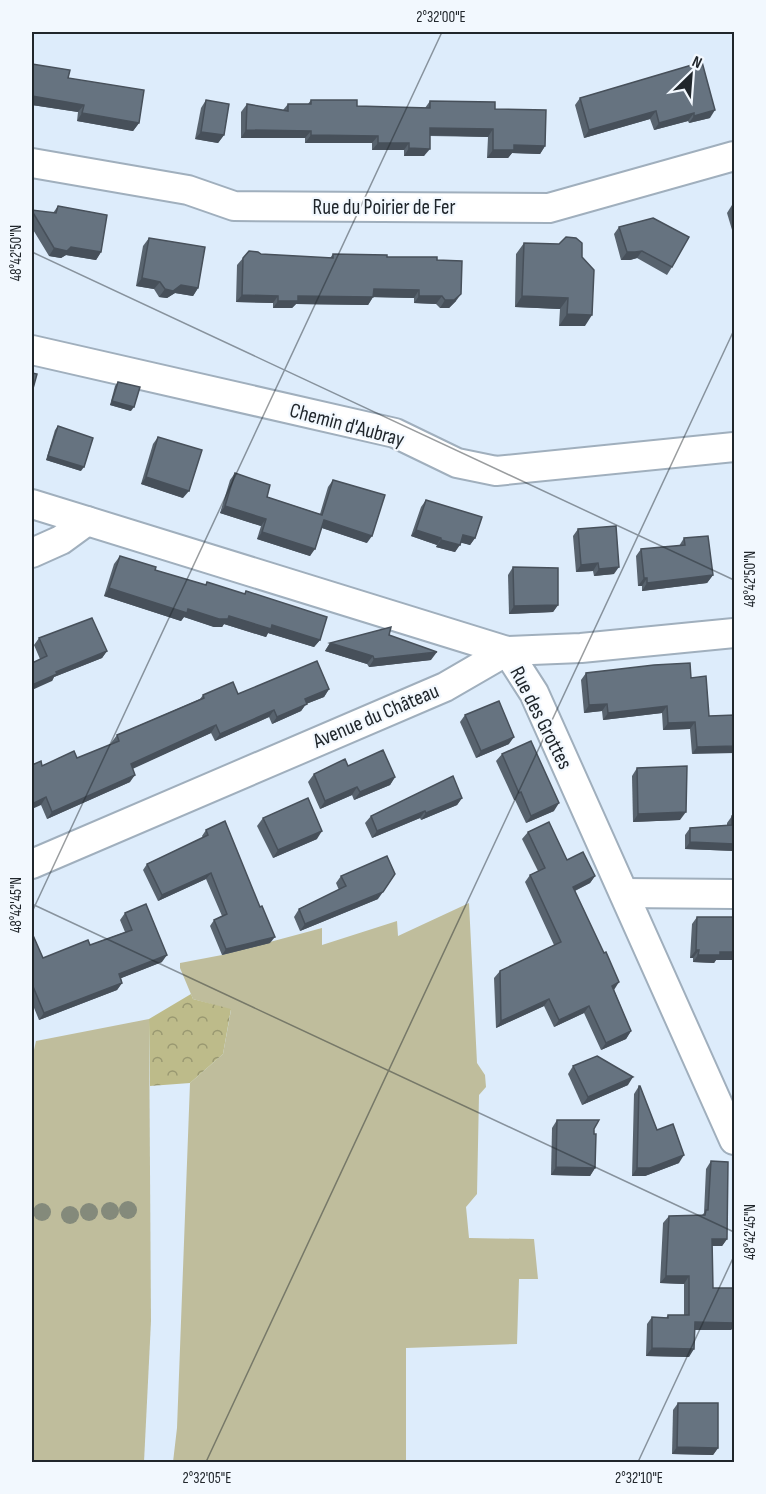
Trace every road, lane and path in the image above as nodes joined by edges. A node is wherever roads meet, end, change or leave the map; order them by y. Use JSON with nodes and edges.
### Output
{"nodes":[{"id":1,"x":735,"y":156,"type":"edge"},
{"id":2,"x":32,"y":163,"type":"edge"},
{"id":3,"x":32,"y":350,"type":"edge"},
{"id":4,"x":735,"y":447,"type":"edge"},
{"id":5,"x":32,"y":504,"type":"edge"},
{"id":6,"x":87,"y":521,"type":"junction"},
{"id":7,"x":32,"y":553,"type":"edge"},
{"id":8,"x":735,"y":633,"type":"edge"},
{"id":9,"x":507,"y":651,"type":"junction"},
{"id":10,"x":32,"y":864,"type":"edge"},
{"id":11,"x":624,"y":893,"type":"junction"},
{"id":12,"x":735,"y":894,"type":"edge"},
{"id":13,"x":735,"y":1140,"type":"edge"}],
"edges":[{"from":1,"to":2,"type":"street","name":"Rue du Poirier de Fer"},
{"from":3,"to":4,"type":"street","name":"Chemin d'Aubray"},
{"from":5,"to":6,"type":"street","name":"Rue des Grottes"},
{"from":6,"to":7,"type":"street"},
{"from":6,"to":9,"type":"street","name":"Rue des Grottes"},
{"from":8,"to":9,"type":"street","name":"Avenue du Château"},
{"from":9,"to":10,"type":"street","name":"Avenue du Château"},
{"from":9,"to":11,"type":"street","name":"Rue des Grottes"},
{"from":11,"to":12,"type":"street"},
{"from":11,"to":13,"type":"street","name":"Rue des Grottes"}]}
